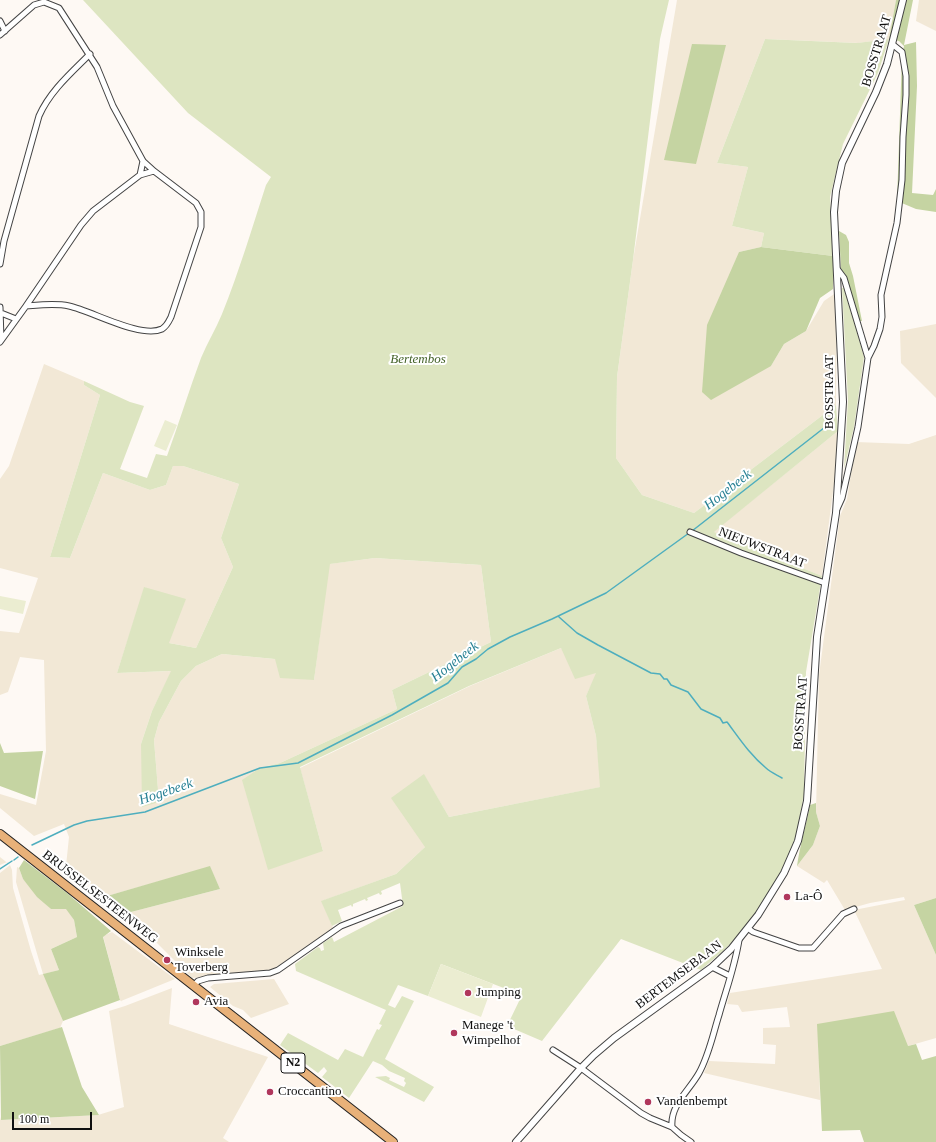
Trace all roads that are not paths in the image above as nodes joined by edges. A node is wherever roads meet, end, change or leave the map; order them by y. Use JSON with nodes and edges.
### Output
{"nodes":[{"id":1,"x":903,"y":0,"type":"edge"},
{"id":2,"x":0,"y":21,"type":"edge"},
{"id":3,"x":5,"y":31,"type":"junction"},
{"id":4,"x":0,"y":36,"type":"edge"},
{"id":5,"x":892,"y":44,"type":"junction"},
{"id":6,"x":90,"y":54,"type":"junction"},
{"id":7,"x":142,"y":161,"type":"junction"},
{"id":8,"x":154,"y":171,"type":"junction"},
{"id":9,"x":140,"y":175,"type":"junction"},
{"id":10,"x":0,"y":264,"type":"edge"},
{"id":11,"x":838,"y":270,"type":"junction"},
{"id":12,"x":26,"y":306,"type":"junction"},
{"id":13,"x":0,"y":307,"type":"edge"},
{"id":14,"x":0,"y":313,"type":"edge"},
{"id":15,"x":16,"y":319,"type":"junction"},
{"id":16,"x":1,"y":341,"type":"edge"},
{"id":17,"x":868,"y":358,"type":"junction"},
{"id":18,"x":836,"y":513,"type":"junction"},
{"id":19,"x":690,"y":532,"type":"dead end"},
{"id":20,"x":825,"y":583,"type":"junction"},
{"id":21,"x":807,"y":794,"type":"joint"},
{"id":22,"x":0,"y":834,"type":"edge"},
{"id":23,"x":400,"y":903,"type":"dead end"},
{"id":24,"x":854,"y":909,"type":"dead end"},
{"id":25,"x":749,"y":929,"type":"junction"},
{"id":26,"x":739,"y":940,"type":"junction"},
{"id":27,"x":712,"y":967,"type":"junction"},
{"id":28,"x":730,"y":976,"type":"junction"},
{"id":29,"x":193,"y":986,"type":"junction"},
{"id":30,"x":553,"y":1050,"type":"dead end"},
{"id":31,"x":581,"y":1068,"type":"junction"},
{"id":32,"x":672,"y":1127,"type":"junction"},
{"id":33,"x":392,"y":1142,"type":"edge"},
{"id":34,"x":516,"y":1142,"type":"edge"},
{"id":35,"x":691,"y":1142,"type":"edge"}],
"edges":[{"from":1,"to":5,"type":"street","name":"BOSSTRAAT"},
{"from":2,"to":3,"type":"street"},
{"from":3,"to":4,"type":"street"},
{"from":3,"to":6,"type":"street"},
{"from":5,"to":11,"type":"street","name":"BOSSTRAAT"},
{"from":5,"to":17,"type":"street"},
{"from":6,"to":7,"type":"street"},
{"from":6,"to":10,"type":"street"},
{"from":7,"to":8,"type":"street"},
{"from":7,"to":9,"type":"street"},
{"from":8,"to":9,"type":"street"},
{"from":8,"to":12,"type":"street"},
{"from":9,"to":12,"type":"street"},
{"from":11,"to":17,"type":"street"},
{"from":11,"to":18,"type":"street","name":"BOSSTRAAT"},
{"from":12,"to":15,"type":"street"},
{"from":13,"to":14,"type":"street"},
{"from":14,"to":15,"type":"street"},
{"from":14,"to":16,"type":"street"},
{"from":15,"to":16,"type":"street"},
{"from":17,"to":18,"type":"street"},
{"from":18,"to":20,"type":"street","name":"BOSSTRAAT"},
{"from":19,"to":20,"type":"street","name":"NIEUWSTRAAT"},
{"from":20,"to":21,"type":"street","name":"BOSSTRAAT"},
{"from":21,"to":25,"type":"street","name":"BERTEMSEBAAN"},
{"from":22,"to":29,"type":"main road","name":"BRUSSELSESTEENWEG","number":"N2"},
{"from":23,"to":29,"type":"street"},
{"from":24,"to":25,"type":"street"},
{"from":25,"to":26,"type":"street","name":"BERTEMSEBAAN"},
{"from":26,"to":27,"type":"street","name":"BERTEMSEBAAN"},
{"from":26,"to":28,"type":"street"},
{"from":27,"to":28,"type":"street"},
{"from":27,"to":31,"type":"street","name":"BERTEMSEBAAN"},
{"from":28,"to":32,"type":"street"},
{"from":29,"to":33,"type":"main road","name":"BRUSSELSESTEENWEG","number":"N2"},
{"from":30,"to":31,"type":"street"},
{"from":31,"to":32,"type":"street"},
{"from":31,"to":34,"type":"street","name":"BERTEMSEBAAN"},
{"from":32,"to":35,"type":"street"}]}
